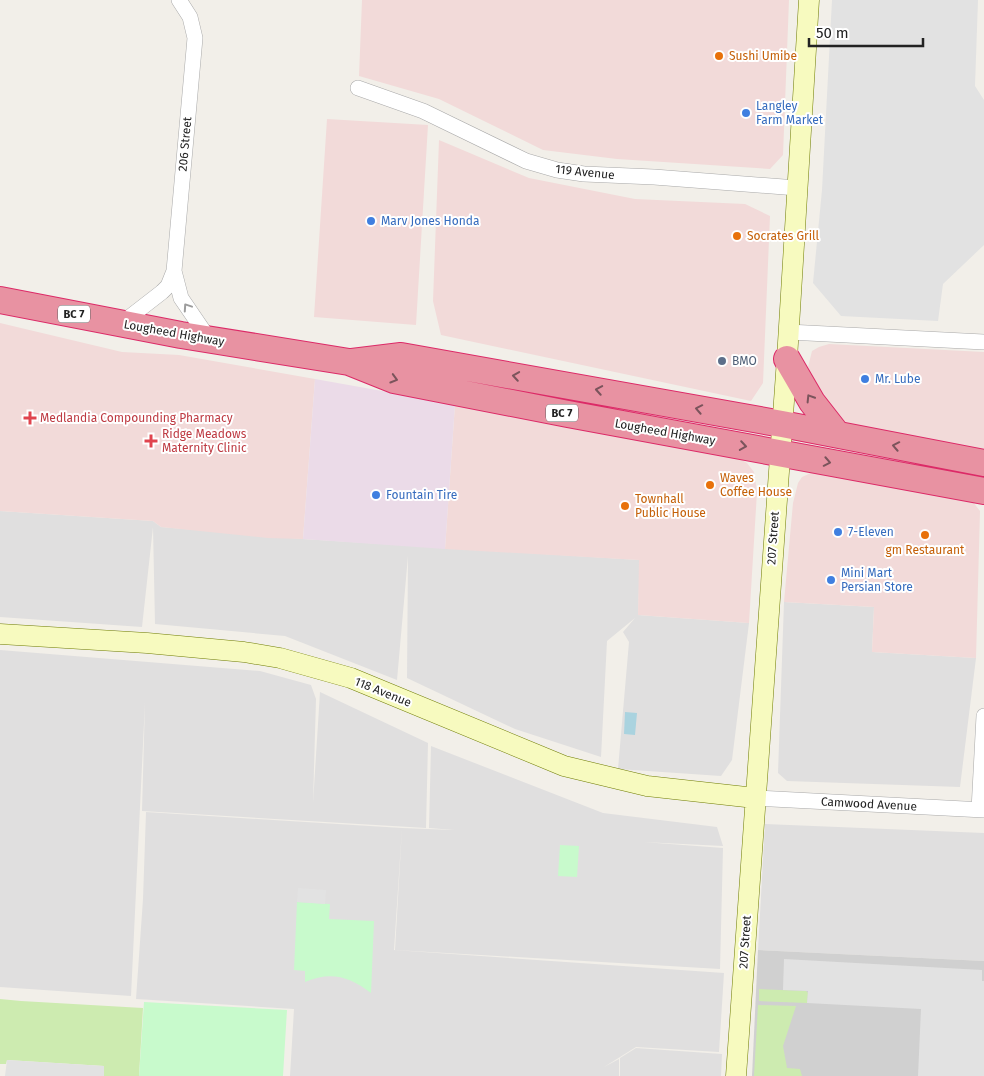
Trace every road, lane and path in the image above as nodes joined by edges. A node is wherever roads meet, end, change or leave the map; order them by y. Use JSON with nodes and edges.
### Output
{"nodes":[{"id":1,"x":179,"y":0,"type":"edge"},
{"id":2,"x":809,"y":0,"type":"edge"},
{"id":3,"x":358,"y":88,"type":"dead end"},
{"id":4,"x":797,"y":188,"type":"junction"},
{"id":5,"x":174,"y":271,"type":"junction"},
{"id":6,"x":0,"y":300,"type":"edge"},
{"id":7,"x":122,"y":323,"type":"junction"},
{"id":8,"x":788,"y":332,"type":"junction"},
{"id":9,"x":209,"y":339,"type":"junction"},
{"id":10,"x":984,"y":342,"type":"edge"},
{"id":11,"x":787,"y":359,"type":"junction"},
{"id":12,"x":348,"y":362,"type":"junction"},
{"id":13,"x":782,"y":424,"type":"junction"},
{"id":14,"x":837,"y":434,"type":"junction"},
{"id":15,"x":779,"y":453,"type":"junction"},
{"id":16,"x":984,"y":463,"type":"edge"},
{"id":17,"x":984,"y":491,"type":"edge"},
{"id":18,"x":0,"y":634,"type":"edge"},
{"id":19,"x":984,"y":716,"type":"edge"},
{"id":20,"x":755,"y":798,"type":"junction"},
{"id":21,"x":982,"y":810,"type":"edge"},
{"id":22,"x":736,"y":1076,"type":"edge"}],
"edges":[{"from":1,"to":5,"type":"street","name":"206 Street"},
{"from":2,"to":4,"type":"street","name":"207 Street"},
{"from":3,"to":4,"type":"street","name":"119 Avenue"},
{"from":4,"to":8,"type":"street","name":"207 Street"},
{"from":5,"to":7,"type":"street","name":"206 Street"},
{"from":9,"to":5,"type":"street","name":"206 Street","one_way":true},
{"from":6,"to":7,"type":"highway","name":"Lougheed Highway","number":"BC 7"},
{"from":7,"to":9,"type":"highway","name":"Lougheed Highway","number":"BC 7"},
{"from":8,"to":10,"type":"street"},
{"from":8,"to":11,"type":"street","name":"207 Street"},
{"from":9,"to":12,"type":"highway","name":"Lougheed Highway","number":"BC 7"},
{"from":11,"to":13,"type":"street","name":"207 Street"},
{"from":14,"to":11,"type":"highway","one_way":true},
{"from":13,"to":12,"type":"highway","name":"Lougheed Highway","number":"BC 7","one_way":true},
{"from":12,"to":15,"type":"highway","name":"Lougheed Highway","number":"BC 7","one_way":true},
{"from":13,"to":14,"type":"highway","name":"Lougheed Highway","number":"BC 7"},
{"from":13,"to":15,"type":"street","name":"207 Street"},
{"from":16,"to":14,"type":"highway","name":"Lougheed Highway","number":"BC 7","one_way":true},
{"from":15,"to":17,"type":"highway","name":"Lougheed Highway","number":"BC 7","one_way":true},
{"from":15,"to":20,"type":"street","name":"207 Street"},
{"from":18,"to":20,"type":"street","name":"118 Avenue"},
{"from":19,"to":21,"type":"street"},
{"from":20,"to":21,"type":"street","name":"Camwood Avenue"},
{"from":20,"to":22,"type":"street","name":"207 Street"}]}
